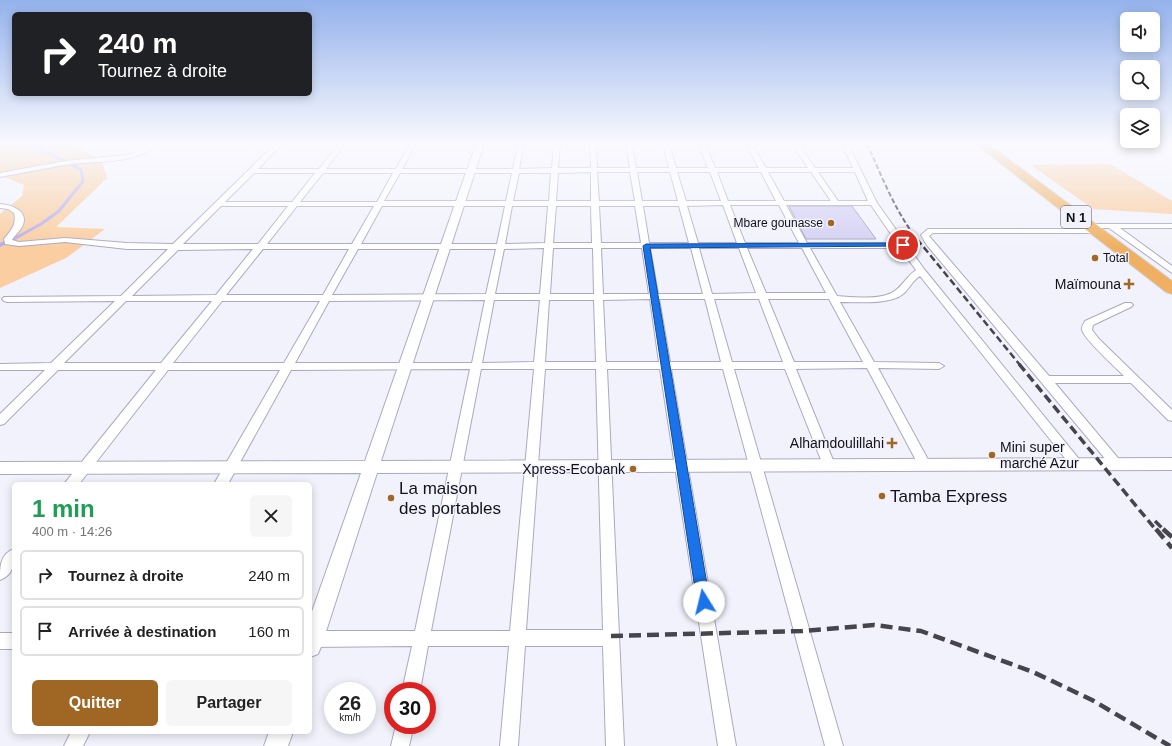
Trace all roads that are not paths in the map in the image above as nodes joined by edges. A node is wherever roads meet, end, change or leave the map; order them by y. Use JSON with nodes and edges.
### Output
{"nodes":[{"id":1,"x":244,"y":179,"type":"edge"},
{"id":2,"x":315,"y":179,"type":"edge"},
{"id":3,"x":394,"y":179,"type":"edge"},
{"id":4,"x":468,"y":179,"type":"edge"},
{"id":5,"x":514,"y":179,"type":"edge"},
{"id":6,"x":554,"y":179,"type":"edge"},
{"id":7,"x":594,"y":179,"type":"edge"},
{"id":8,"x":635,"y":179,"type":"edge"},
{"id":9,"x":675,"y":179,"type":"edge"},
{"id":10,"x":716,"y":179,"type":"edge"},
{"id":11,"x":768,"y":179,"type":"edge"},
{"id":12,"x":819,"y":179,"type":"edge"},
{"id":13,"x":861,"y":179,"type":"edge"},
{"id":14,"x":1027,"y":179,"type":"edge"},
{"id":15,"x":552,"y":203,"type":"junction"},
{"id":16,"x":595,"y":203,"type":"junction"},
{"id":17,"x":639,"y":203,"type":"junction"},
{"id":18,"x":682,"y":203,"type":"junction"},
{"id":19,"x":726,"y":203,"type":"junction"},
{"id":20,"x":781,"y":203,"type":"junction"},
{"id":21,"x":836,"y":203,"type":"junction"},
{"id":22,"x":872,"y":203,"type":"junction"},
{"id":23,"x":219,"y":204,"type":"junction"},
{"id":24,"x":294,"y":204,"type":"junction"},
{"id":25,"x":379,"y":204,"type":"junction"},
{"id":26,"x":460,"y":204,"type":"junction"},
{"id":27,"x":509,"y":204,"type":"junction"},
{"id":28,"x":0,"y":206,"type":"edge"},
{"id":29,"x":1111,"y":226,"type":"junction"},
{"id":30,"x":1172,"y":226,"type":"edge"},
{"id":31,"x":1092,"y":228,"type":"junction"},
{"id":32,"x":742,"y":245,"type":"junction"},
{"id":33,"x":804,"y":245,"type":"junction"},
{"id":34,"x":903,"y":245,"type":"junction"},
{"id":35,"x":261,"y":246,"type":"junction"},
{"id":36,"x":355,"y":246,"type":"junction"},
{"id":37,"x":446,"y":246,"type":"junction"},
{"id":38,"x":501,"y":246,"type":"junction"},
{"id":39,"x":549,"y":246,"type":"junction"},
{"id":40,"x":597,"y":246,"type":"junction"},
{"id":41,"x":646,"y":246,"type":"junction"},
{"id":42,"x":694,"y":246,"type":"junction"},
{"id":43,"x":176,"y":247,"type":"junction"},
{"id":44,"x":1172,"y":270,"type":"edge"},
{"id":45,"x":921,"y":271,"type":"junction"},
{"id":46,"x":1172,"y":289,"type":"edge"},
{"id":47,"x":490,"y":297,"type":"junction"},
{"id":48,"x":545,"y":297,"type":"junction"},
{"id":49,"x":599,"y":297,"type":"junction"},
{"id":50,"x":654,"y":297,"type":"junction"},
{"id":51,"x":708,"y":297,"type":"junction"},
{"id":52,"x":762,"y":297,"type":"junction"},
{"id":53,"x":124,"y":298,"type":"junction"},
{"id":54,"x":219,"y":298,"type":"junction"},
{"id":55,"x":326,"y":298,"type":"junction"},
{"id":56,"x":428,"y":298,"type":"junction"},
{"id":57,"x":833,"y":298,"type":"junction"},
{"id":58,"x":7,"y":299,"type":"dead end"},
{"id":59,"x":1128,"y":305,"type":"dead end"},
{"id":60,"x":665,"y":365,"type":"junction"},
{"id":61,"x":728,"y":365,"type":"junction"},
{"id":62,"x":789,"y":365,"type":"junction"},
{"id":63,"x":870,"y":365,"type":"junction"},
{"id":64,"x":405,"y":366,"type":"junction"},
{"id":65,"x":477,"y":366,"type":"junction"},
{"id":66,"x":540,"y":366,"type":"junction"},
{"id":67,"x":601,"y":366,"type":"junction"},
{"id":68,"x":939,"y":366,"type":"dead end"},
{"id":69,"x":54,"y":367,"type":"junction"},
{"id":70,"x":164,"y":367,"type":"junction"},
{"id":71,"x":287,"y":367,"type":"junction"},
{"id":72,"x":0,"y":368,"type":"edge"},
{"id":73,"x":1133,"y":379,"type":"junction"},
{"id":74,"x":1046,"y":380,"type":"junction"},
{"id":75,"x":1172,"y":417,"type":"edge"},
{"id":76,"x":0,"y":421,"type":"edge"},
{"id":77,"x":925,"y":464,"type":"junction"},
{"id":78,"x":1077,"y":464,"type":"junction"},
{"id":79,"x":1117,"y":464,"type":"junction"},
{"id":80,"x":1172,"y":464,"type":"edge"},
{"id":81,"x":682,"y":465,"type":"junction"},
{"id":82,"x":756,"y":465,"type":"junction"},
{"id":83,"x":829,"y":465,"type":"junction"},
{"id":84,"x":371,"y":466,"type":"junction"},
{"id":85,"x":457,"y":466,"type":"junction"},
{"id":86,"x":532,"y":466,"type":"junction"},
{"id":87,"x":605,"y":466,"type":"junction"},
{"id":88,"x":84,"y":467,"type":"junction"},
{"id":89,"x":230,"y":467,"type":"junction"},
{"id":90,"x":0,"y":468,"type":"edge"},
{"id":91,"x":73,"y":482,"type":"edge"},
{"id":92,"x":222,"y":482,"type":"edge"},
{"id":93,"x":12,"y":558,"type":"edge"},
{"id":94,"x":0,"y":573,"type":"edge"},
{"id":95,"x":518,"y":638,"type":"junction"},
{"id":96,"x":611,"y":638,"type":"junction"},
{"id":97,"x":312,"y":639,"type":"edge"},
{"id":98,"x":422,"y":639,"type":"junction"},
{"id":99,"x":0,"y":641,"type":"edge"},
{"id":100,"x":12,"y":641,"type":"edge"},
{"id":101,"x":312,"y":642,"type":"edge"},
{"id":102,"x":413,"y":682,"type":"edge"},
{"id":103,"x":80,"y":734,"type":"edge"},
{"id":104,"x":280,"y":734,"type":"edge"},
{"id":105,"x":403,"y":734,"type":"edge"},
{"id":106,"x":73,"y":746,"type":"edge"},
{"id":107,"x":276,"y":746,"type":"edge"},
{"id":108,"x":400,"y":746,"type":"edge"},
{"id":109,"x":509,"y":746,"type":"edge"},
{"id":110,"x":615,"y":746,"type":"edge"},
{"id":111,"x":727,"y":746,"type":"edge"},
{"id":112,"x":834,"y":746,"type":"edge"}],
"edges":[{"from":1,"to":23,"type":"street"},
{"from":2,"to":24,"type":"street"},
{"from":3,"to":25,"type":"street"},
{"from":4,"to":26,"type":"street"},
{"from":5,"to":27,"type":"street"},
{"from":6,"to":15,"type":"street"},
{"from":7,"to":16,"type":"street"},
{"from":8,"to":17,"type":"street"},
{"from":9,"to":18,"type":"street"},
{"from":10,"to":19,"type":"street"},
{"from":11,"to":20,"type":"street"},
{"from":12,"to":21,"type":"street"},
{"from":13,"to":22,"type":"street"},
{"from":14,"to":31,"type":"highway","number":"N 1"},
{"from":15,"to":16,"type":"street"},
{"from":15,"to":27,"type":"street"},
{"from":15,"to":39,"type":"street"},
{"from":16,"to":17,"type":"street"},
{"from":16,"to":40,"type":"street"},
{"from":17,"to":18,"type":"street"},
{"from":17,"to":41,"type":"street"},
{"from":18,"to":19,"type":"street"},
{"from":18,"to":42,"type":"street"},
{"from":19,"to":20,"type":"street"},
{"from":19,"to":32,"type":"street"},
{"from":20,"to":21,"type":"street"},
{"from":20,"to":33,"type":"street"},
{"from":21,"to":22,"type":"street"},
{"from":22,"to":34,"type":"street"},
{"from":23,"to":24,"type":"street"},
{"from":23,"to":43,"type":"street"},
{"from":24,"to":25,"type":"street"},
{"from":24,"to":35,"type":"street"},
{"from":25,"to":26,"type":"street"},
{"from":25,"to":36,"type":"street"},
{"from":26,"to":27,"type":"street"},
{"from":26,"to":37,"type":"street"},
{"from":27,"to":38,"type":"street"},
{"from":28,"to":43,"type":"street"},
{"from":29,"to":30,"type":"street"},
{"from":29,"to":31,"type":"street"},
{"from":29,"to":44,"type":"street"},
{"from":31,"to":46,"type":"highway","number":"N 1"},
{"from":31,"to":74,"type":"street"},
{"from":32,"to":33,"type":"street"},
{"from":32,"to":42,"type":"street"},
{"from":32,"to":52,"type":"street"},
{"from":33,"to":34,"type":"street"},
{"from":33,"to":57,"type":"street"},
{"from":34,"to":45,"type":"street"},
{"from":35,"to":36,"type":"street"},
{"from":35,"to":43,"type":"street"},
{"from":35,"to":54,"type":"street"},
{"from":36,"to":37,"type":"street"},
{"from":36,"to":55,"type":"street"},
{"from":37,"to":38,"type":"street"},
{"from":37,"to":56,"type":"street"},
{"from":38,"to":39,"type":"street"},
{"from":38,"to":47,"type":"street"},
{"from":39,"to":40,"type":"street"},
{"from":39,"to":48,"type":"street"},
{"from":40,"to":41,"type":"street"},
{"from":40,"to":49,"type":"street"},
{"from":41,"to":42,"type":"street"},
{"from":41,"to":50,"type":"street"},
{"from":42,"to":51,"type":"street"},
{"from":43,"to":53,"type":"street"},
{"from":45,"to":57,"type":"street"},
{"from":45,"to":78,"type":"street"},
{"from":47,"to":48,"type":"street"},
{"from":47,"to":56,"type":"street"},
{"from":47,"to":65,"type":"street"},
{"from":48,"to":49,"type":"street"},
{"from":48,"to":66,"type":"street"},
{"from":49,"to":50,"type":"street"},
{"from":49,"to":67,"type":"street"},
{"from":50,"to":51,"type":"street"},
{"from":50,"to":60,"type":"street"},
{"from":51,"to":52,"type":"street"},
{"from":51,"to":61,"type":"street"},
{"from":52,"to":57,"type":"street"},
{"from":52,"to":62,"type":"street"},
{"from":53,"to":54,"type":"street"},
{"from":53,"to":58,"type":"street"},
{"from":53,"to":69,"type":"street"},
{"from":54,"to":55,"type":"street"},
{"from":54,"to":70,"type":"street"},
{"from":55,"to":56,"type":"street"},
{"from":55,"to":71,"type":"street"},
{"from":56,"to":64,"type":"street"},
{"from":57,"to":63,"type":"street"},
{"from":59,"to":73,"type":"street"},
{"from":60,"to":61,"type":"street"},
{"from":60,"to":67,"type":"street"},
{"from":60,"to":81,"type":"street"},
{"from":61,"to":62,"type":"street"},
{"from":61,"to":82,"type":"street"},
{"from":62,"to":63,"type":"street"},
{"from":62,"to":83,"type":"street"},
{"from":63,"to":68,"type":"street"},
{"from":63,"to":77,"type":"street"},
{"from":64,"to":65,"type":"street"},
{"from":64,"to":71,"type":"street"},
{"from":64,"to":84,"type":"street"},
{"from":65,"to":66,"type":"street"},
{"from":65,"to":85,"type":"street"},
{"from":66,"to":67,"type":"street"},
{"from":66,"to":86,"type":"street"},
{"from":67,"to":87,"type":"street"},
{"from":69,"to":70,"type":"street"},
{"from":69,"to":72,"type":"street"},
{"from":69,"to":76,"type":"street"},
{"from":70,"to":71,"type":"street"},
{"from":70,"to":88,"type":"street"},
{"from":71,"to":89,"type":"street"},
{"from":73,"to":74,"type":"street"},
{"from":73,"to":75,"type":"street"},
{"from":74,"to":79,"type":"street"},
{"from":77,"to":78,"type":"street"},
{"from":77,"to":83,"type":"street"},
{"from":78,"to":79,"type":"street"},
{"from":79,"to":80,"type":"street"},
{"from":81,"to":82,"type":"street"},
{"from":81,"to":87,"type":"street"},
{"from":81,"to":111,"type":"street"},
{"from":82,"to":83,"type":"street"},
{"from":82,"to":112,"type":"street"},
{"from":84,"to":85,"type":"street"},
{"from":84,"to":89,"type":"street"},
{"from":84,"to":97,"type":"street"},
{"from":85,"to":86,"type":"street"},
{"from":85,"to":98,"type":"street"},
{"from":86,"to":87,"type":"street"},
{"from":86,"to":95,"type":"street"},
{"from":87,"to":96,"type":"street"},
{"from":88,"to":89,"type":"street"},
{"from":88,"to":90,"type":"street"},
{"from":88,"to":91,"type":"street"},
{"from":89,"to":92,"type":"street"},
{"from":93,"to":94,"type":"street"},
{"from":95,"to":96,"type":"street"},
{"from":95,"to":98,"type":"street"},
{"from":95,"to":109,"type":"street"},
{"from":96,"to":110,"type":"street"},
{"from":98,"to":101,"type":"street"},
{"from":98,"to":102,"type":"street"},
{"from":99,"to":100,"type":"street"},
{"from":103,"to":106,"type":"street"},
{"from":104,"to":107,"type":"street"},
{"from":105,"to":108,"type":"street"}]}
